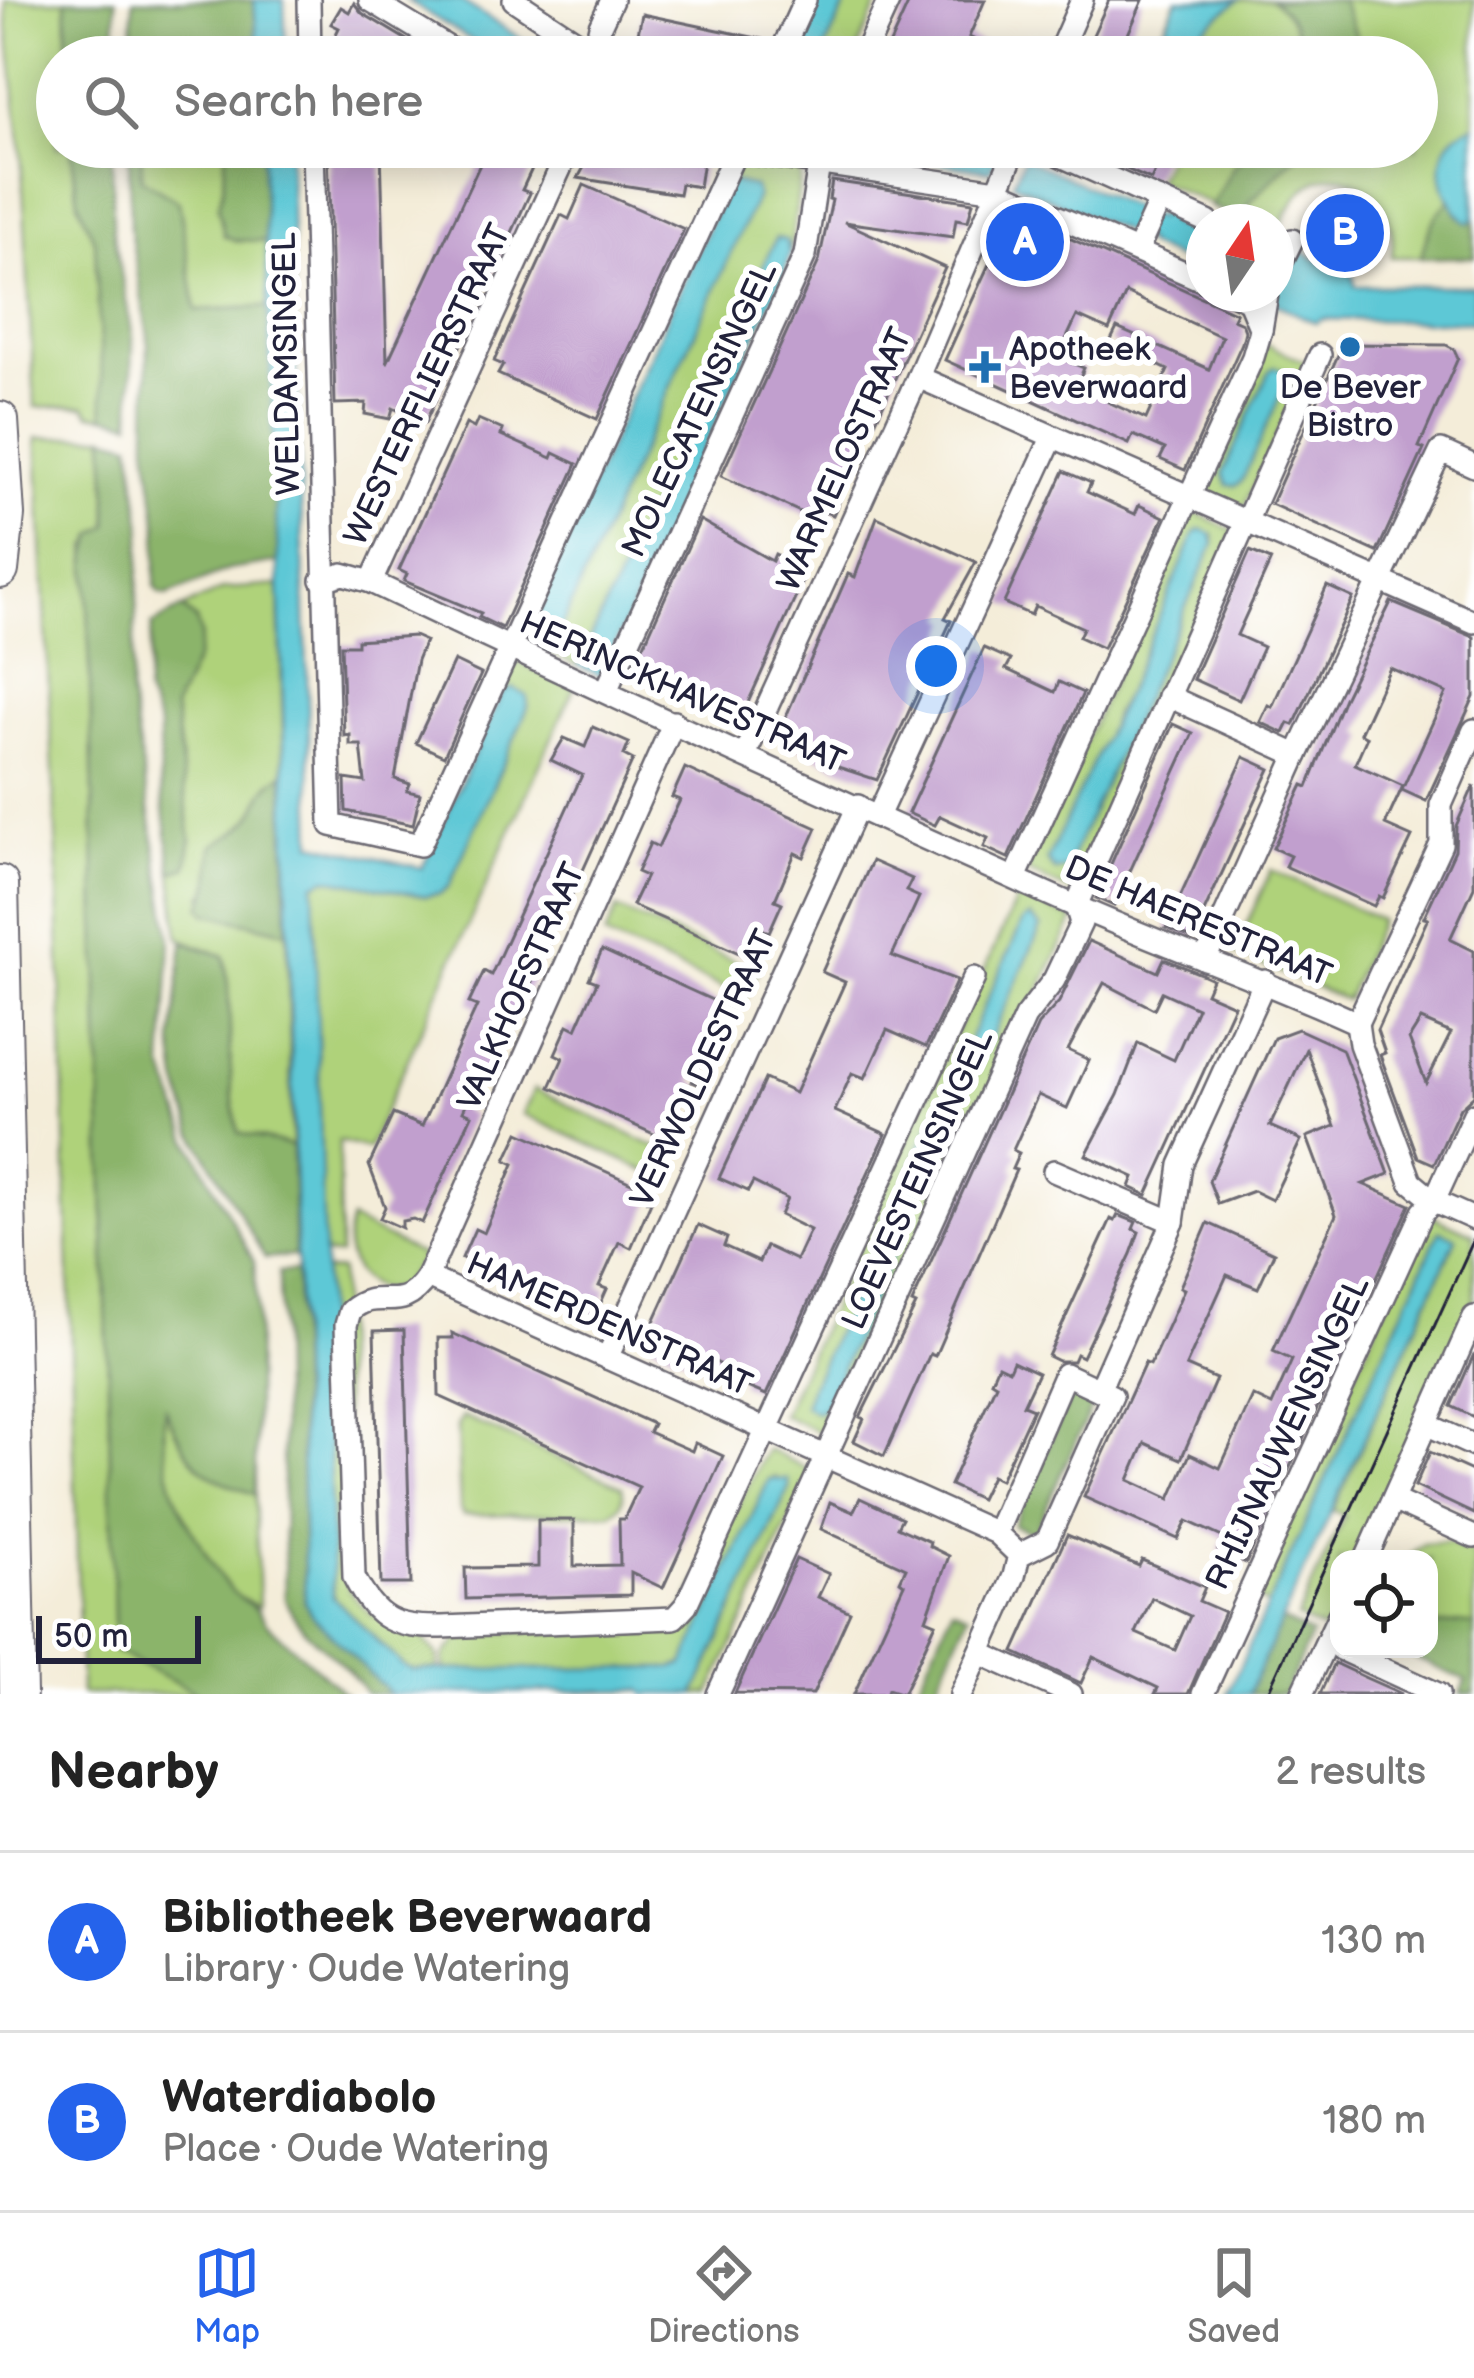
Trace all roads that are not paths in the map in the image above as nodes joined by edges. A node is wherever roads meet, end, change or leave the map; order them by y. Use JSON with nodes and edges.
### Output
{"nodes":[{"id":1,"x":309,"y":0,"type":"edge"},
{"id":2,"x":370,"y":0,"type":"edge"},
{"id":3,"x":514,"y":0,"type":"edge"},
{"id":4,"x":612,"y":0,"type":"edge"},
{"id":5,"x":805,"y":0,"type":"edge"},
{"id":6,"x":890,"y":0,"type":"edge"},
{"id":7,"x":1082,"y":0,"type":"edge"},
{"id":8,"x":310,"y":36,"type":"edge"},
{"id":9,"x":429,"y":36,"type":"edge"},
{"id":10,"x":570,"y":36,"type":"edge"},
{"id":11,"x":600,"y":36,"type":"edge"},
{"id":12,"x":789,"y":36,"type":"edge"},
{"id":13,"x":873,"y":36,"type":"edge"},
{"id":14,"x":1066,"y":36,"type":"edge"},
{"id":15,"x":314,"y":168,"type":"edge"},
{"id":16,"x":560,"y":168,"type":"edge"},
{"id":17,"x":728,"y":168,"type":"edge"},
{"id":18,"x":821,"y":168,"type":"edge"},
{"id":19,"x":891,"y":168,"type":"edge"},
{"id":20,"x":1007,"y":168,"type":"edge"},
{"id":21,"x":1082,"y":168,"type":"edge"},
{"id":22,"x":997,"y":190,"type":"junction"},
{"id":23,"x":1157,"y":207,"type":"junction"},
{"id":24,"x":1186,"y":216,"type":"edge"},
{"id":25,"x":1139,"y":246,"type":"junction"},
{"id":26,"x":1186,"y":271,"type":"edge"},
{"id":27,"x":1254,"y":312,"type":"edge"},
{"id":28,"x":1264,"y":312,"type":"edge"},
{"id":29,"x":1261,"y":330,"type":"junction"},
{"id":30,"x":1320,"y":355,"type":"dead end"},
{"id":31,"x":918,"y":377,"type":"junction"},
{"id":32,"x":0,"y":420,"type":"edge"},
{"id":33,"x":1052,"y":438,"type":"junction"},
{"id":34,"x":1474,"y":466,"type":"edge"},
{"id":35,"x":1189,"y":496,"type":"junction"},
{"id":36,"x":1246,"y":522,"type":"junction"},
{"id":37,"x":0,"y":570,"type":"edge"},
{"id":38,"x":322,"y":580,"type":"junction"},
{"id":39,"x":371,"y":582,"type":"junction"},
{"id":40,"x":1379,"y":583,"type":"junction"},
{"id":41,"x":1474,"y":622,"type":"edge"},
{"id":42,"x":508,"y":647,"type":"junction"},
{"id":43,"x":605,"y":691,"type":"junction"},
{"id":44,"x":1178,"y":701,"type":"junction"},
{"id":45,"x":674,"y":722,"type":"junction"},
{"id":46,"x":1474,"y":730,"type":"edge"},
{"id":47,"x":745,"y":755,"type":"junction"},
{"id":48,"x":1297,"y":755,"type":"junction"},
{"id":49,"x":868,"y":811,"type":"junction"},
{"id":50,"x":1016,"y":878,"type":"junction"},
{"id":51,"x":0,"y":884,"type":"edge"},
{"id":52,"x":1076,"y":906,"type":"junction"},
{"id":53,"x":1205,"y":961,"type":"junction"},
{"id":54,"x":974,"y":978,"type":"dead end"},
{"id":55,"x":1264,"y":981,"type":"junction"},
{"id":56,"x":1358,"y":1023,"type":"junction"},
{"id":57,"x":1474,"y":1114,"type":"edge"},
{"id":58,"x":1054,"y":1171,"type":"dead end"},
{"id":59,"x":1434,"y":1202,"type":"junction"},
{"id":60,"x":1474,"y":1219,"type":"edge"},
{"id":61,"x":1173,"y":1222,"type":"junction"},
{"id":62,"x":427,"y":1276,"type":"junction"},
{"id":63,"x":1474,"y":1317,"type":"edge"},
{"id":64,"x":607,"y":1358,"type":"junction"},
{"id":65,"x":1099,"y":1390,"type":"junction"},
{"id":66,"x":1428,"y":1425,"type":"junction"},
{"id":67,"x":766,"y":1430,"type":"junction"},
{"id":68,"x":1474,"y":1446,"type":"edge"},
{"id":69,"x":826,"y":1457,"type":"junction"},
{"id":70,"x":1394,"y":1500,"type":"junction"},
{"id":71,"x":996,"y":1533,"type":"junction"},
{"id":72,"x":1474,"y":1537,"type":"edge"},
{"id":73,"x":1370,"y":1550,"type":"edge"},
{"id":74,"x":1019,"y":1556,"type":"junction"},
{"id":75,"x":1330,"y":1634,"type":"edge"},
{"id":76,"x":980,"y":1653,"type":"junction"},
{"id":77,"x":1358,"y":1658,"type":"edge"},
{"id":78,"x":18,"y":1694,"type":"edge"},
{"id":79,"x":718,"y":1694,"type":"edge"},
{"id":80,"x":961,"y":1694,"type":"edge"},
{"id":81,"x":1071,"y":1694,"type":"edge"},
{"id":82,"x":1203,"y":1694,"type":"edge"},
{"id":83,"x":1302,"y":1694,"type":"edge"},
{"id":84,"x":1438,"y":1694,"type":"edge"}],
"edges":[{"from":1,"to":8,"type":"street"},
{"from":2,"to":9,"type":"street"},
{"from":3,"to":10,"type":"street"},
{"from":4,"to":11,"type":"street"},
{"from":5,"to":12,"type":"street"},
{"from":6,"to":13,"type":"street"},
{"from":7,"to":14,"type":"street"},
{"from":15,"to":38,"type":"street","name":"WELDAMSINGEL"},
{"from":16,"to":39,"type":"street","name":"WESTERFLIERSTRAAT"},
{"from":17,"to":42,"type":"street"},
{"from":18,"to":43,"type":"street","name":"MOLECATENSINGEL"},
{"from":19,"to":22,"type":"street"},
{"from":20,"to":22,"type":"street","name":"WARMELOSTRAAT"},
{"from":21,"to":23,"type":"street"},
{"from":22,"to":25,"type":"street"},
{"from":22,"to":31,"type":"street","name":"WARMELOSTRAAT"},
{"from":23,"to":24,"type":"street"},
{"from":23,"to":25,"type":"street"},
{"from":25,"to":26,"type":"street"},
{"from":27,"to":29,"type":"street"},
{"from":28,"to":29,"type":"street"},
{"from":29,"to":35,"type":"street"},
{"from":30,"to":36,"type":"street","name":"LOEVESTEINSINGEL"},
{"from":31,"to":33,"type":"street"},
{"from":31,"to":47,"type":"street","name":"WARMELOSTRAAT"},
{"from":32,"to":37,"type":"highway"},
{"from":33,"to":35,"type":"street"},
{"from":33,"to":49,"type":"street","name":"VERWOLDESTRAAT"},
{"from":34,"to":40,"type":"street"},
{"from":35,"to":36,"type":"street"},
{"from":35,"to":50,"type":"street"},
{"from":36,"to":40,"type":"street"},
{"from":36,"to":44,"type":"street","name":"LOEVESTEINSINGEL"},
{"from":38,"to":39,"type":"street","name":"HERINCKHAVESTRAAT"},
{"from":38,"to":42,"type":"street","name":"WELDAMSINGEL"},
{"from":39,"to":42,"type":"street","name":"HERINCKHAVESTRAAT"},
{"from":40,"to":41,"type":"street"},
{"from":40,"to":48,"type":"street"},
{"from":42,"to":43,"type":"street","name":"HERINCKHAVESTRAAT"},
{"from":43,"to":45,"type":"street","name":"HERINCKHAVESTRAAT"},
{"from":44,"to":48,"type":"street"},
{"from":44,"to":52,"type":"street","name":"LOEVESTEINSINGEL"},
{"from":45,"to":47,"type":"street","name":"HERINCKHAVESTRAAT"},
{"from":45,"to":62,"type":"street","name":"VALKHOFSTRAAT"},
{"from":46,"to":56,"type":"street"},
{"from":47,"to":49,"type":"street","name":"HERINCKHAVESTRAAT"},
{"from":48,"to":53,"type":"street"},
{"from":49,"to":50,"type":"street","name":"HERINCKHAVESTRAAT"},
{"from":49,"to":64,"type":"street","name":"VERWOLDESTRAAT"},
{"from":50,"to":52,"type":"street","name":"DE HAERESTRAAT"},
{"from":51,"to":78,"type":"highway"},
{"from":52,"to":53,"type":"street","name":"DE HAERESTRAAT"},
{"from":52,"to":69,"type":"street","name":"LOEVESTEINSINGEL"},
{"from":53,"to":55,"type":"street","name":"DE HAERESTRAAT"},
{"from":54,"to":67,"type":"street","name":"LOEVESTEINSINGEL"},
{"from":55,"to":56,"type":"street","name":"DE HAERESTRAAT"},
{"from":55,"to":61,"type":"street"},
{"from":56,"to":59,"type":"street"},
{"from":57,"to":59,"type":"street","name":"RHIJNAUWENSINGEL"},
{"from":58,"to":61,"type":"street"},
{"from":59,"to":60,"type":"street"},
{"from":59,"to":82,"type":"street","name":"RHIJNAUWENSINGEL"},
{"from":61,"to":65,"type":"street"},
{"from":62,"to":64,"type":"street","name":"HAMERDENSTRAAT"},
{"from":62,"to":67,"type":"street","name":"LOEVESTEINSINGEL"},
{"from":63,"to":66,"type":"street"},
{"from":64,"to":67,"type":"street","name":"HAMERDENSTRAAT"},
{"from":65,"to":71,"type":"street"},
{"from":65,"to":74,"type":"street"},
{"from":66,"to":68,"type":"street"},
{"from":66,"to":70,"type":"street"},
{"from":67,"to":69,"type":"street","name":"HAMERDENSTRAAT"},
{"from":69,"to":71,"type":"street","name":"HAMERDENSTRAAT"},
{"from":69,"to":79,"type":"street","name":"LOEVESTEINSINGEL"},
{"from":70,"to":72,"type":"street"},
{"from":70,"to":73,"type":"street"},
{"from":71,"to":74,"type":"street"},
{"from":74,"to":76,"type":"street"},
{"from":75,"to":83,"type":"street"},
{"from":76,"to":80,"type":"street"},
{"from":76,"to":81,"type":"street"},
{"from":77,"to":84,"type":"street"}]}
